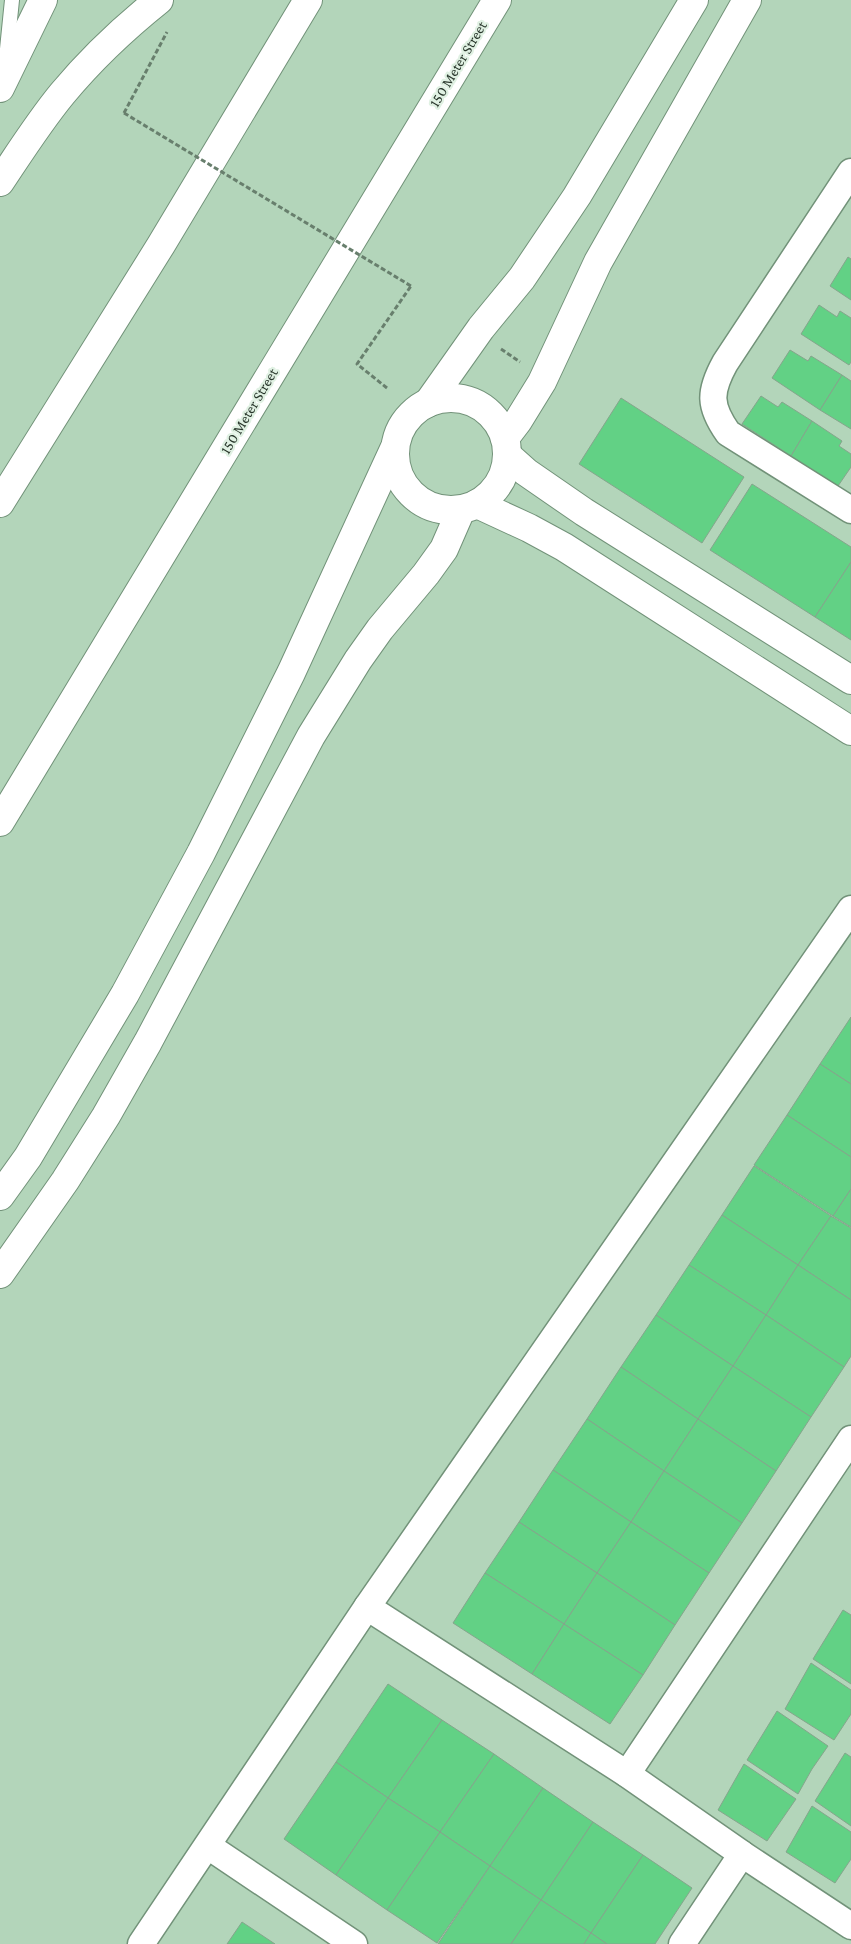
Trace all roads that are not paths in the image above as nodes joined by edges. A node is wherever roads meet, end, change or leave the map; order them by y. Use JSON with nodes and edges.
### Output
{"nodes":[{"id":1,"x":8,"y":0,"type":"edge"},
{"id":2,"x":12,"y":0,"type":"edge"},
{"id":3,"x":43,"y":0,"type":"edge"},
{"id":4,"x":159,"y":0,"type":"edge"},
{"id":5,"x":308,"y":0,"type":"edge"},
{"id":6,"x":497,"y":0,"type":"edge"},
{"id":7,"x":694,"y":0,"type":"edge"},
{"id":8,"x":747,"y":0,"type":"edge"},
{"id":9,"x":0,"y":9,"type":"edge"},
{"id":10,"x":2,"y":83,"type":"edge"},
{"id":11,"x":851,"y":172,"type":"edge"},
{"id":12,"x":0,"y":182,"type":"edge"},
{"id":13,"x":428,"y":403,"type":"junction"},
{"id":14,"x":506,"y":446,"type":"junction"},
{"id":15,"x":394,"y":449,"type":"junction"},
{"id":16,"x":0,"y":503,"type":"edge"},
{"id":17,"x":469,"y":507,"type":"junction"},
{"id":18,"x":851,"y":510,"type":"edge"},
{"id":19,"x":851,"y":680,"type":"edge"},
{"id":20,"x":851,"y":731,"type":"edge"},
{"id":21,"x":0,"y":822,"type":"edge"},
{"id":22,"x":851,"y":909,"type":"edge"},
{"id":23,"x":0,"y":1196,"type":"edge"},
{"id":24,"x":0,"y":1274,"type":"edge"},
{"id":25,"x":851,"y":1439,"type":"edge"},
{"id":26,"x":367,"y":1607,"type":"junction"},
{"id":27,"x":627,"y":1774,"type":"junction"},
{"id":28,"x":208,"y":1846,"type":"junction"},
{"id":29,"x":742,"y":1854,"type":"junction"},
{"id":30,"x":851,"y":1926,"type":"edge"},
{"id":31,"x":142,"y":1944,"type":"edge"},
{"id":32,"x":354,"y":1944,"type":"edge"},
{"id":33,"x":682,"y":1944,"type":"edge"}],
"edges":[{"from":1,"to":9,"type":"lane"},
{"from":2,"to":10,"type":"lane"},
{"from":3,"to":10,"type":"main road"},
{"from":4,"to":12,"type":"main road"},
{"from":5,"to":16,"type":"main road"},
{"from":6,"to":21,"type":"main road","name":"150 Meter Street"},
{"from":7,"to":13,"type":"main road"},
{"from":8,"to":14,"type":"main road"},
{"from":11,"to":18,"type":"street"},
{"from":13,"to":14,"type":"main road"},
{"from":13,"to":15,"type":"main road"},
{"from":14,"to":17,"type":"main road"},
{"from":14,"to":19,"type":"main road"},
{"from":15,"to":17,"type":"main road"},
{"from":15,"to":23,"type":"main road"},
{"from":17,"to":20,"type":"main road"},
{"from":17,"to":24,"type":"main road"},
{"from":22,"to":26,"type":"street"},
{"from":25,"to":27,"type":"street"},
{"from":26,"to":27,"type":"street"},
{"from":26,"to":28,"type":"street"},
{"from":27,"to":29,"type":"street"},
{"from":28,"to":31,"type":"street"},
{"from":28,"to":32,"type":"street"},
{"from":29,"to":30,"type":"street"},
{"from":29,"to":33,"type":"street"}]}
